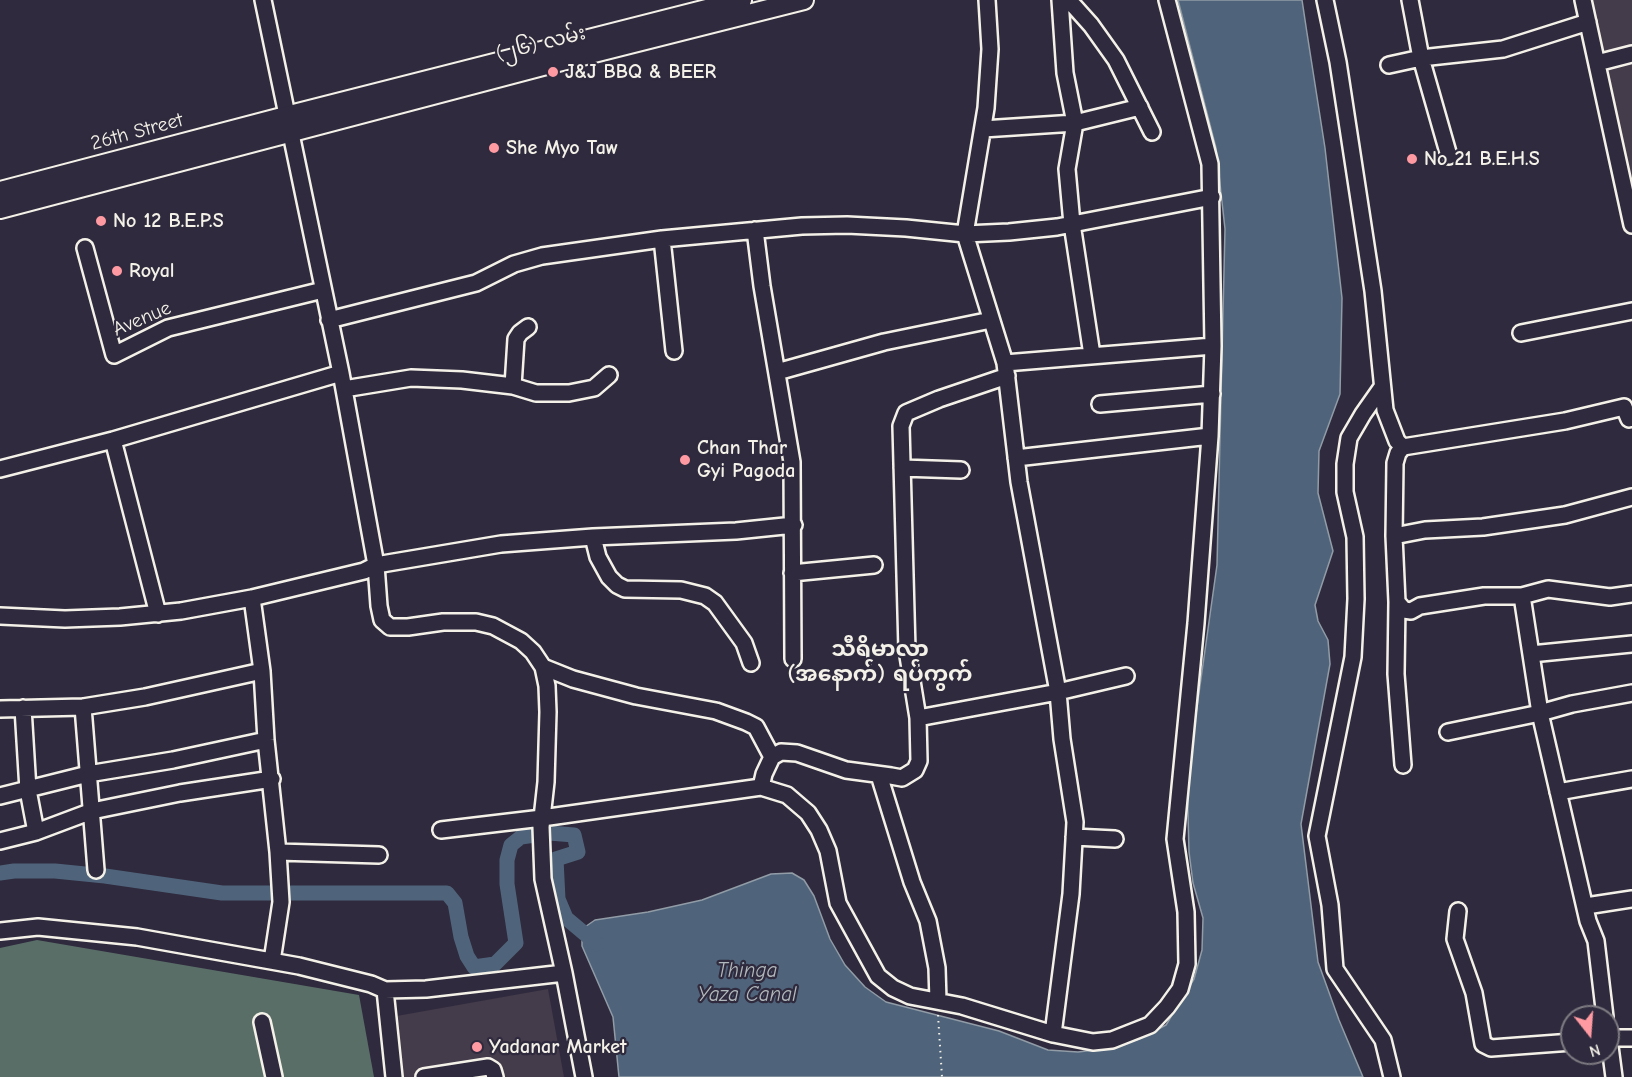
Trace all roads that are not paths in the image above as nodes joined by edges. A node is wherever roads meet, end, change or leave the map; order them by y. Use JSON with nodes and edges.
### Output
{"nodes":[{"id":1,"x":263,"y":0,"type":"edge"},
{"id":2,"x":742,"y":0,"type":"edge"},
{"id":3,"x":804,"y":0,"type":"edge"},
{"id":4,"x":987,"y":0,"type":"edge"},
{"id":5,"x":1060,"y":0,"type":"edge"},
{"id":6,"x":1065,"y":0,"type":"edge"},
{"id":7,"x":1167,"y":0,"type":"edge"},
{"id":8,"x":1325,"y":0,"type":"edge"},
{"id":9,"x":1410,"y":0,"type":"edge"},
{"id":10,"x":1583,"y":0,"type":"edge"},
{"id":11,"x":1588,"y":22,"type":"junction"},
{"id":12,"x":583,"y":49,"type":"junction"},
{"id":13,"x":1632,"y":54,"type":"edge"},
{"id":14,"x":1421,"y":58,"type":"junction"},
{"id":15,"x":1597,"y":63,"type":"junction"},
{"id":16,"x":1389,"y":65,"type":"dead end"},
{"id":17,"x":1140,"y":107,"type":"junction"},
{"id":18,"x":1075,"y":123,"type":"junction"},
{"id":19,"x":287,"y":124,"type":"junction"},
{"id":20,"x":983,"y":129,"type":"junction"},
{"id":21,"x":1152,"y":132,"type":"dead end"},
{"id":22,"x":1449,"y":156,"type":"dead end"},
{"id":23,"x":1212,"y":197,"type":"junction"},
{"id":24,"x":1,"y":201,"type":"edge"},
{"id":25,"x":1072,"y":224,"type":"junction"},
{"id":26,"x":1632,"y":225,"type":"edge"},
{"id":27,"x":755,"y":230,"type":"junction"},
{"id":28,"x":965,"y":234,"type":"junction"},
{"id":29,"x":662,"y":239,"type":"junction"},
{"id":30,"x":85,"y":248,"type":"dead end"},
{"id":31,"x":323,"y":290,"type":"junction"},
{"id":32,"x":1632,"y":311,"type":"edge"},
{"id":33,"x":329,"y":320,"type":"junction"},
{"id":34,"x":991,"y":320,"type":"junction"},
{"id":35,"x":528,"y":327,"type":"dead end"},
{"id":36,"x":1521,"y":333,"type":"dead end"},
{"id":37,"x":1213,"y":346,"type":"junction"},
{"id":38,"x":674,"y":351,"type":"dead end"},
{"id":39,"x":1092,"y":355,"type":"junction"},
{"id":40,"x":1006,"y":370,"type":"junction"},
{"id":41,"x":777,"y":372,"type":"junction"},
{"id":42,"x":341,"y":373,"type":"junction"},
{"id":43,"x":609,"y":375,"type":"dead end"},
{"id":44,"x":513,"y":386,"type":"junction"},
{"id":45,"x":1382,"y":387,"type":"junction"},
{"id":46,"x":344,"y":389,"type":"junction"},
{"id":47,"x":1212,"y":394,"type":"junction"},
{"id":48,"x":1100,"y":404,"type":"dead end"},
{"id":49,"x":1632,"y":418,"type":"edge"},
{"id":50,"x":1210,"y":436,"type":"junction"},
{"id":51,"x":113,"y":440,"type":"junction"},
{"id":52,"x":1402,"y":447,"type":"junction"},
{"id":53,"x":1016,"y":458,"type":"junction"},
{"id":54,"x":902,"y":468,"type":"junction"},
{"id":55,"x":0,"y":469,"type":"edge"},
{"id":56,"x":961,"y":470,"type":"dead end"},
{"id":57,"x":1632,"y":496,"type":"edge"},
{"id":58,"x":794,"y":525,"type":"junction"},
{"id":59,"x":1394,"y":536,"type":"junction"},
{"id":60,"x":593,"y":537,"type":"junction"},
{"id":61,"x":376,"y":565,"type":"junction"},
{"id":62,"x":874,"y":565,"type":"dead end"},
{"id":63,"x":792,"y":573,"type":"junction"},
{"id":64,"x":1632,"y":594,"type":"edge"},
{"id":65,"x":1522,"y":596,"type":"junction"},
{"id":66,"x":252,"y":598,"type":"junction"},
{"id":67,"x":1397,"y":602,"type":"junction"},
{"id":68,"x":158,"y":614,"type":"junction"},
{"id":69,"x":0,"y":616,"type":"edge"},
{"id":70,"x":1632,"y":644,"type":"edge"},
{"id":71,"x":1531,"y":654,"type":"junction"},
{"id":72,"x":793,"y":659,"type":"dead end"},
{"id":73,"x":751,"y":663,"type":"dead end"},
{"id":74,"x":543,"y":667,"type":"junction"},
{"id":75,"x":262,"y":671,"type":"junction"},
{"id":76,"x":1126,"y":676,"type":"dead end"},
{"id":77,"x":1058,"y":692,"type":"junction"},
{"id":78,"x":1632,"y":693,"type":"edge"},
{"id":79,"x":83,"y":707,"type":"junction"},
{"id":80,"x":23,"y":708,"type":"junction"},
{"id":81,"x":0,"y":709,"type":"edge"},
{"id":82,"x":1540,"y":713,"type":"junction"},
{"id":83,"x":918,"y":718,"type":"junction"},
{"id":84,"x":1448,"y":732,"type":"dead end"},
{"id":85,"x":266,"y":740,"type":"junction"},
{"id":86,"x":772,"y":758,"type":"junction"},
{"id":87,"x":1403,"y":765,"type":"dead end"},
{"id":88,"x":88,"y":774,"type":"junction"},
{"id":89,"x":879,"y":775,"type":"junction"},
{"id":90,"x":272,"y":779,"type":"junction"},
{"id":91,"x":1632,"y":779,"type":"edge"},
{"id":92,"x":761,"y":787,"type":"junction"},
{"id":93,"x":28,"y":790,"type":"junction"},
{"id":94,"x":1558,"y":792,"type":"junction"},
{"id":95,"x":0,"y":796,"type":"edge"},
{"id":96,"x":92,"y":811,"type":"junction"},
{"id":97,"x":541,"y":823,"type":"junction"},
{"id":98,"x":441,"y":830,"type":"dead end"},
{"id":99,"x":36,"y":832,"type":"junction"},
{"id":100,"x":1074,"y":837,"type":"junction"},
{"id":101,"x":1115,"y":839,"type":"dead end"},
{"id":102,"x":0,"y":841,"type":"edge"},
{"id":103,"x":278,"y":852,"type":"junction"},
{"id":104,"x":379,"y":855,"type":"dead end"},
{"id":105,"x":96,"y":870,"type":"dead end"},
{"id":106,"x":1632,"y":899,"type":"edge"},
{"id":107,"x":1586,"y":906,"type":"junction"},
{"id":108,"x":1458,"y":911,"type":"dead end"},
{"id":109,"x":0,"y":931,"type":"edge"},
{"id":110,"x":273,"y":961,"type":"junction"},
{"id":111,"x":564,"y":973,"type":"junction"},
{"id":112,"x":385,"y":990,"type":"junction"},
{"id":113,"x":938,"y":1004,"type":"junction"},
{"id":114,"x":1604,"y":1005,"type":"edge"},
{"id":115,"x":262,"y":1022,"type":"dead end"},
{"id":116,"x":1053,"y":1034,"type":"junction"},
{"id":117,"x":1560,"y":1043,"type":"edge"},
{"id":118,"x":274,"y":1077,"type":"edge"},
{"id":119,"x":394,"y":1077,"type":"edge"},
{"id":120,"x":424,"y":1077,"type":"edge"},
{"id":121,"x":495,"y":1077,"type":"edge"},
{"id":122,"x":584,"y":1077,"type":"edge"},
{"id":123,"x":1392,"y":1077,"type":"edge"}],
"edges":[{"from":1,"to":19,"type":"street"},
{"from":2,"to":12,"type":"main road","name":"(၂၆) လမ်း"},
{"from":3,"to":12,"type":"main road","name":"(၂၆) လမ်း"},
{"from":4,"to":20,"type":"street"},
{"from":5,"to":18,"type":"street"},
{"from":6,"to":17,"type":"street"},
{"from":7,"to":23,"type":"street"},
{"from":8,"to":45,"type":"street"},
{"from":9,"to":14,"type":"street"},
{"from":10,"to":11,"type":"street"},
{"from":11,"to":14,"type":"street"},
{"from":11,"to":15,"type":"street"},
{"from":12,"to":19,"type":"main road","name":"(၂၆) လမ်း"},
{"from":13,"to":15,"type":"street"},
{"from":14,"to":16,"type":"street"},
{"from":14,"to":22,"type":"street"},
{"from":15,"to":26,"type":"street"},
{"from":17,"to":18,"type":"street"},
{"from":17,"to":21,"type":"street"},
{"from":18,"to":20,"type":"street"},
{"from":18,"to":25,"type":"street"},
{"from":19,"to":24,"type":"main road","name":"26th Street"},
{"from":19,"to":31,"type":"street"},
{"from":20,"to":28,"type":"street"},
{"from":23,"to":25,"type":"street"},
{"from":23,"to":37,"type":"street"},
{"from":25,"to":28,"type":"street"},
{"from":25,"to":39,"type":"street"},
{"from":27,"to":28,"type":"street"},
{"from":27,"to":29,"type":"street"},
{"from":27,"to":41,"type":"street"},
{"from":28,"to":34,"type":"street"},
{"from":29,"to":33,"type":"street"},
{"from":29,"to":38,"type":"street"},
{"from":30,"to":31,"type":"street","name":"Avenue"},
{"from":31,"to":33,"type":"street"},
{"from":32,"to":36,"type":"street"},
{"from":33,"to":42,"type":"street"},
{"from":34,"to":40,"type":"street"},
{"from":34,"to":41,"type":"street"},
{"from":35,"to":44,"type":"street"},
{"from":37,"to":39,"type":"street"},
{"from":37,"to":47,"type":"street"},
{"from":39,"to":40,"type":"street"},
{"from":40,"to":53,"type":"street"},
{"from":40,"to":54,"type":"street"},
{"from":41,"to":58,"type":"street"},
{"from":42,"to":46,"type":"street"},
{"from":42,"to":51,"type":"street"},
{"from":43,"to":44,"type":"street"},
{"from":44,"to":46,"type":"street"},
{"from":45,"to":52,"type":"street"},
{"from":45,"to":123,"type":"street"},
{"from":46,"to":61,"type":"street"},
{"from":47,"to":48,"type":"street"},
{"from":47,"to":50,"type":"street"},
{"from":49,"to":52,"type":"street"},
{"from":50,"to":53,"type":"street"},
{"from":50,"to":116,"type":"street"},
{"from":51,"to":55,"type":"street"},
{"from":51,"to":68,"type":"street"},
{"from":52,"to":59,"type":"street"},
{"from":53,"to":77,"type":"street"},
{"from":54,"to":56,"type":"street"},
{"from":54,"to":83,"type":"street"},
{"from":57,"to":59,"type":"street"},
{"from":58,"to":60,"type":"street"},
{"from":58,"to":63,"type":"street"},
{"from":59,"to":67,"type":"street"},
{"from":60,"to":61,"type":"street"},
{"from":60,"to":73,"type":"street"},
{"from":61,"to":66,"type":"street"},
{"from":61,"to":74,"type":"street"},
{"from":62,"to":63,"type":"street"},
{"from":63,"to":72,"type":"street"},
{"from":64,"to":65,"type":"street"},
{"from":65,"to":67,"type":"street"},
{"from":65,"to":71,"type":"street"},
{"from":66,"to":68,"type":"street"},
{"from":66,"to":75,"type":"street"},
{"from":67,"to":87,"type":"street"},
{"from":68,"to":69,"type":"street"},
{"from":70,"to":71,"type":"street"},
{"from":71,"to":82,"type":"street"},
{"from":74,"to":86,"type":"street"},
{"from":74,"to":97,"type":"street"},
{"from":75,"to":79,"type":"street"},
{"from":75,"to":85,"type":"street"},
{"from":76,"to":77,"type":"street"},
{"from":77,"to":83,"type":"street"},
{"from":77,"to":100,"type":"street"},
{"from":78,"to":82,"type":"street"},
{"from":79,"to":80,"type":"street"},
{"from":79,"to":88,"type":"street"},
{"from":80,"to":81,"type":"street"},
{"from":80,"to":93,"type":"street"},
{"from":82,"to":84,"type":"street"},
{"from":82,"to":94,"type":"street"},
{"from":83,"to":89,"type":"street"},
{"from":85,"to":88,"type":"street"},
{"from":85,"to":90,"type":"street"},
{"from":86,"to":89,"type":"street"},
{"from":86,"to":92,"type":"street"},
{"from":88,"to":93,"type":"street"},
{"from":88,"to":96,"type":"street"},
{"from":89,"to":113,"type":"street"},
{"from":90,"to":96,"type":"street"},
{"from":90,"to":103,"type":"street"},
{"from":91,"to":94,"type":"street"},
{"from":92,"to":97,"type":"street"},
{"from":92,"to":113,"type":"street"},
{"from":93,"to":95,"type":"street"},
{"from":93,"to":99,"type":"street"},
{"from":94,"to":107,"type":"street"},
{"from":96,"to":99,"type":"street"},
{"from":96,"to":105,"type":"street"},
{"from":97,"to":98,"type":"street"},
{"from":97,"to":111,"type":"street"},
{"from":99,"to":102,"type":"street"},
{"from":100,"to":101,"type":"street"},
{"from":100,"to":116,"type":"street"},
{"from":103,"to":104,"type":"street"},
{"from":103,"to":110,"type":"street"},
{"from":106,"to":107,"type":"street"},
{"from":107,"to":114,"type":"street"},
{"from":108,"to":117,"type":"street"},
{"from":109,"to":110,"type":"street"},
{"from":110,"to":112,"type":"street"},
{"from":111,"to":112,"type":"street"},
{"from":111,"to":122,"type":"street"},
{"from":112,"to":119,"type":"street"},
{"from":113,"to":116,"type":"street"},
{"from":115,"to":118,"type":"street"},
{"from":120,"to":121,"type":"street"}]}
